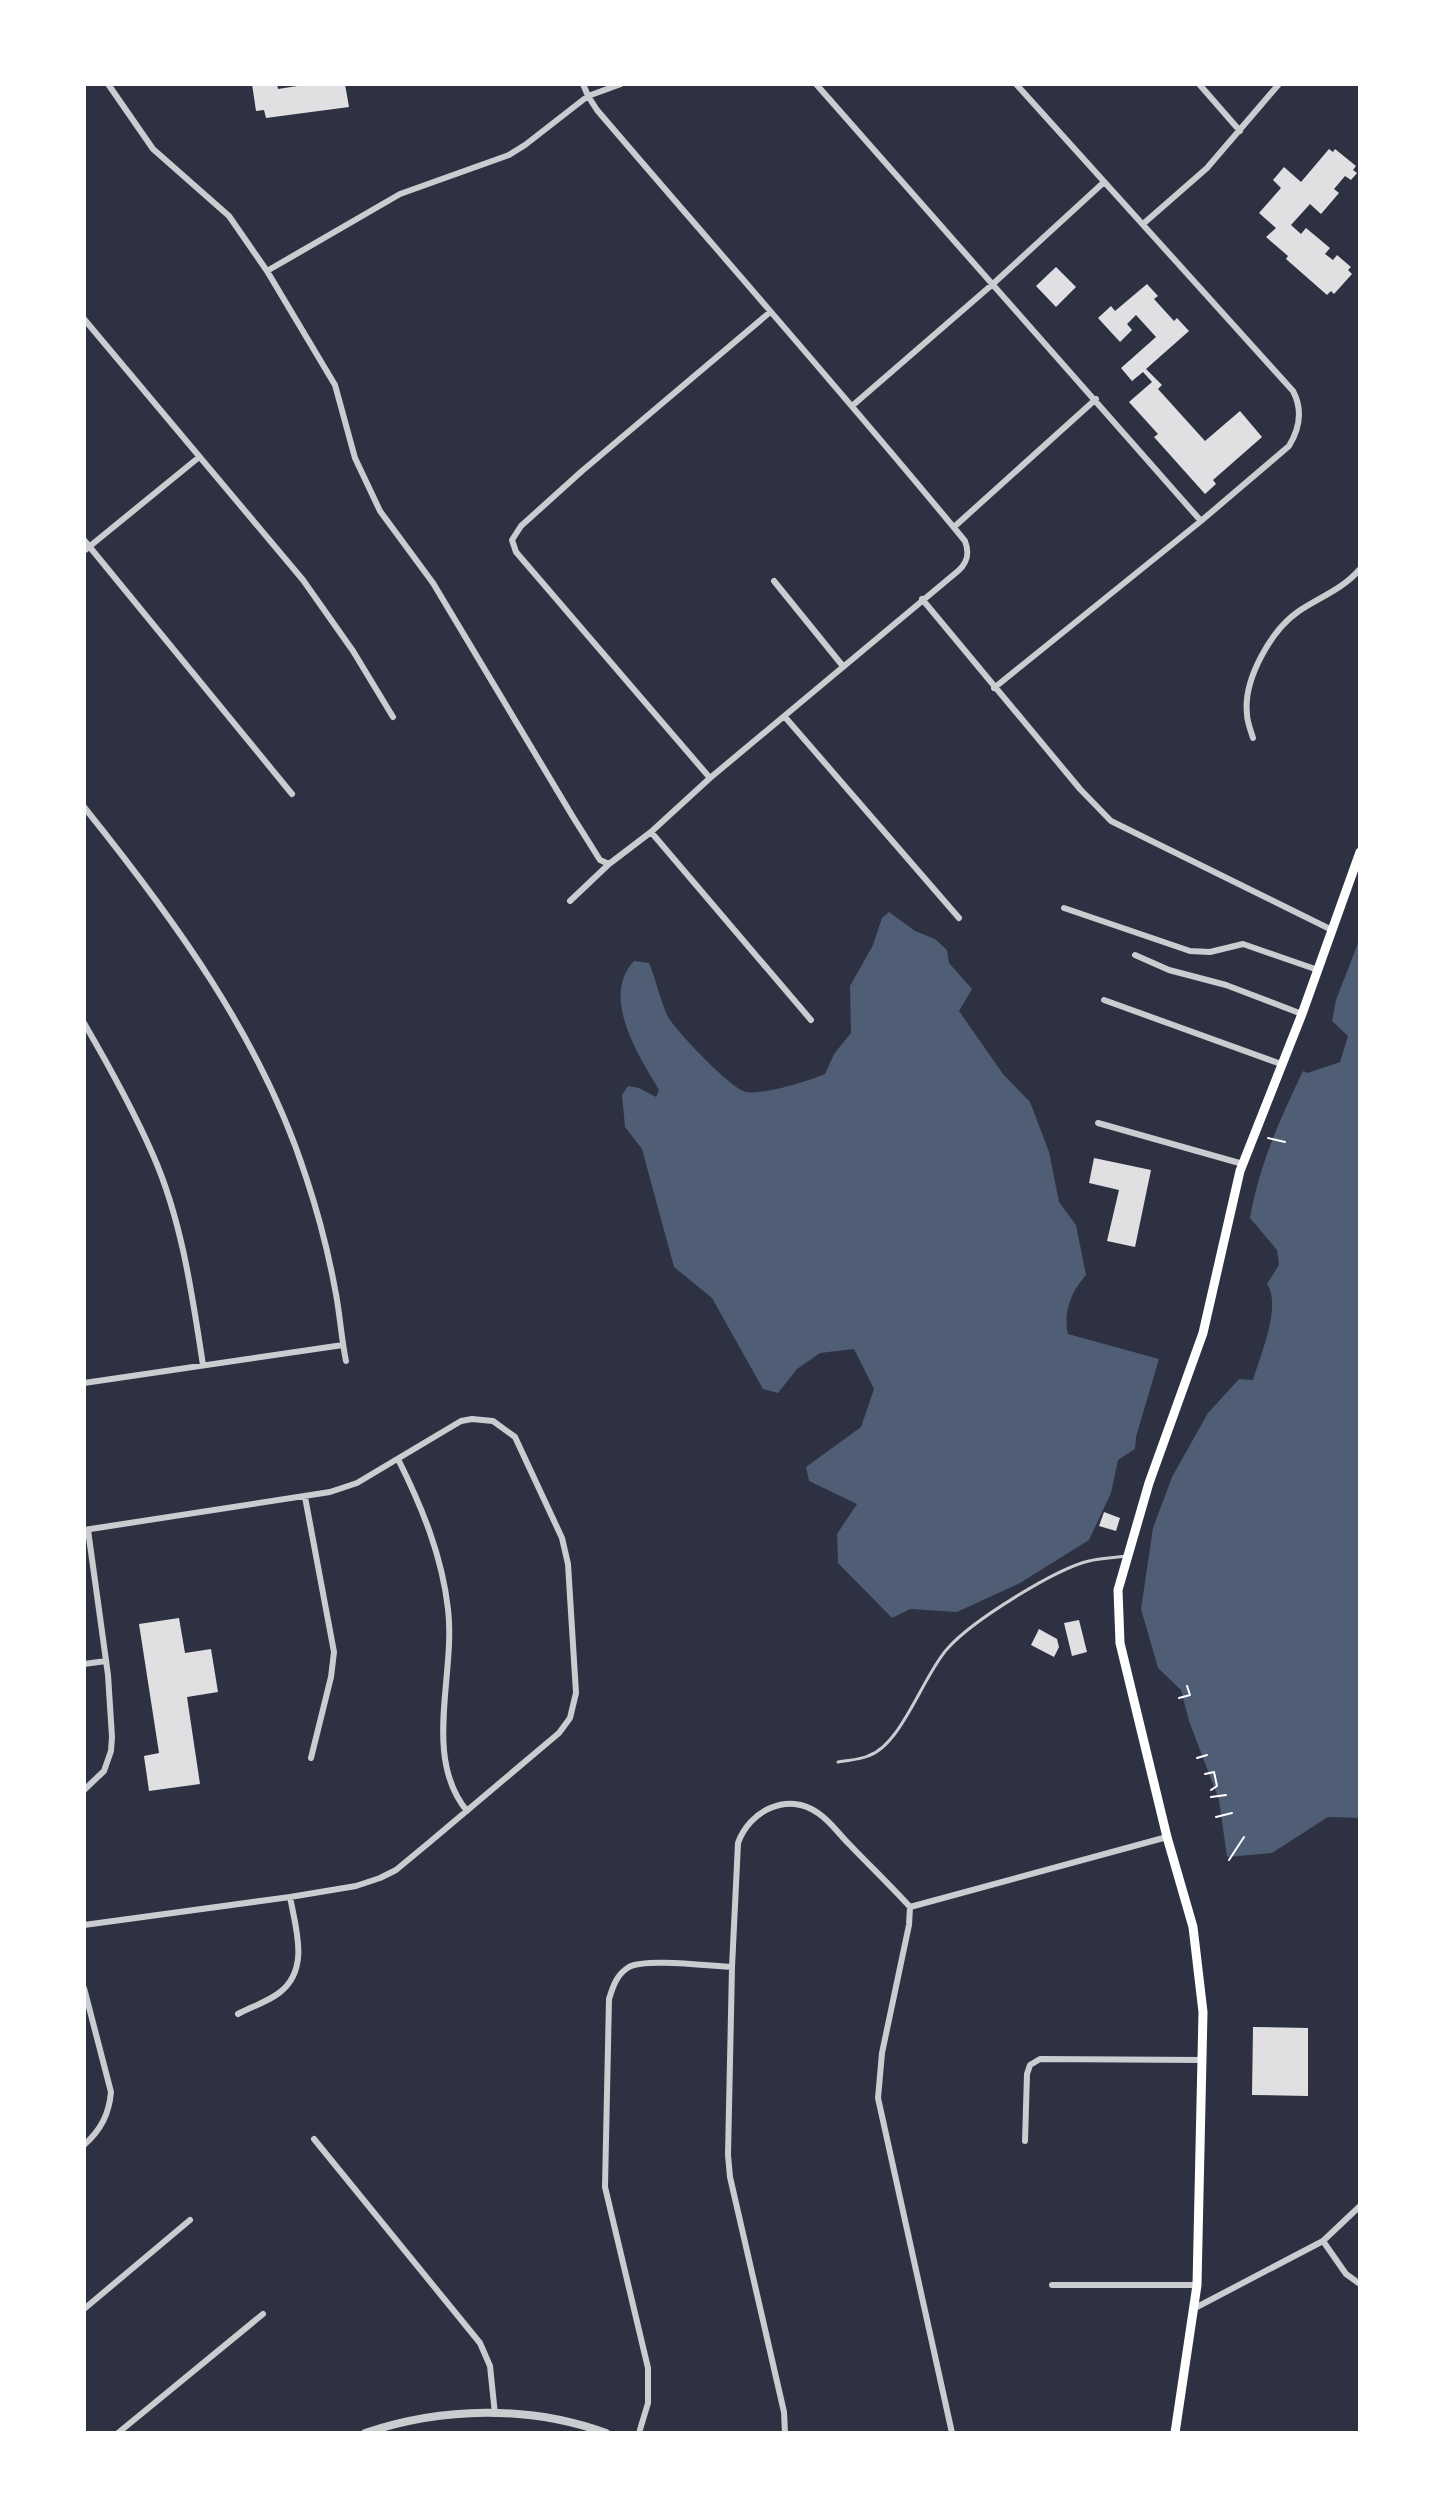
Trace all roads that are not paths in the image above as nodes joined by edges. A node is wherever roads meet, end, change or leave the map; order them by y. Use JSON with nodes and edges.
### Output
{"nodes":[{"id":1,"x":108,"y":84,"type":"edge"},
{"id":2,"x":583,"y":84,"type":"edge"},
{"id":3,"x":621,"y":84,"type":"edge"},
{"id":4,"x":816,"y":84,"type":"edge"},
{"id":5,"x":1016,"y":84,"type":"edge"},
{"id":6,"x":1199,"y":84,"type":"edge"},
{"id":7,"x":1279,"y":84,"type":"edge"},
{"id":8,"x":588,"y":96,"type":"junction"},
{"id":9,"x":1240,"y":131,"type":"junction"},
{"id":10,"x":1103,"y":183,"type":"junction"},
{"id":11,"x":1143,"y":224,"type":"junction"},
{"id":12,"x":267,"y":271,"type":"junction"},
{"id":13,"x":994,"y":283,"type":"junction"},
{"id":14,"x":769,"y":313,"type":"junction"},
{"id":15,"x":84,"y":319,"type":"edge"},
{"id":16,"x":1096,"y":399,"type":"junction"},
{"id":17,"x":852,"y":406,"type":"junction"},
{"id":18,"x":198,"y":458,"type":"junction"},
{"id":19,"x":1201,"y":521,"type":"junction"},
{"id":20,"x":954,"y":527,"type":"junction"},
{"id":21,"x":86,"y":546,"type":"edge"},
{"id":22,"x":1360,"y":569,"type":"edge"},
{"id":23,"x":774,"y":581,"type":"dead end"},
{"id":24,"x":922,"y":599,"type":"junction"},
{"id":25,"x":842,"y":665,"type":"junction"},
{"id":26,"x":994,"y":688,"type":"junction"},
{"id":27,"x":393,"y":717,"type":"dead end"},
{"id":28,"x":785,"y":717,"type":"junction"},
{"id":29,"x":1253,"y":738,"type":"dead end"},
{"id":30,"x":710,"y":778,"type":"junction"},
{"id":31,"x":292,"y":794,"type":"dead end"},
{"id":32,"x":84,"y":807,"type":"edge"},
{"id":33,"x":651,"y":832,"type":"junction"},
{"id":34,"x":1360,"y":852,"type":"edge"},
{"id":35,"x":609,"y":864,"type":"junction"},
{"id":36,"x":570,"y":901,"type":"dead end"},
{"id":37,"x":1064,"y":908,"type":"dead end"},
{"id":38,"x":959,"y":918,"type":"dead end"},
{"id":39,"x":1332,"y":930,"type":"junction"},
{"id":40,"x":1135,"y":955,"type":"dead end"},
{"id":41,"x":1318,"y":970,"type":"junction"},
{"id":42,"x":1104,"y":1000,"type":"dead end"},
{"id":43,"x":1302,"y":1014,"type":"junction"},
{"id":44,"x":811,"y":1020,"type":"dead end"},
{"id":45,"x":84,"y":1023,"type":"edge"},
{"id":46,"x":1281,"y":1064,"type":"junction"},
{"id":47,"x":1098,"y":1123,"type":"dead end"},
{"id":48,"x":1243,"y":1164,"type":"junction"},
{"id":49,"x":343,"y":1345,"type":"junction"},
{"id":50,"x":346,"y":1361,"type":"dead end"},
{"id":51,"x":203,"y":1365,"type":"junction"},
{"id":52,"x":84,"y":1383,"type":"edge"},
{"id":53,"x":398,"y":1459,"type":"junction"},
{"id":54,"x":305,"y":1497,"type":"junction"},
{"id":55,"x":86,"y":1530,"type":"edge"},
{"id":56,"x":1126,"y":1556,"type":"junction"},
{"id":57,"x":106,"y":1661,"type":"junction"},
{"id":58,"x":84,"y":1664,"type":"edge"},
{"id":59,"x":311,"y":1758,"type":"dead end"},
{"id":60,"x":838,"y":1762,"type":"dead end"},
{"id":61,"x":84,"y":1790,"type":"edge"},
{"id":62,"x":467,"y":1811,"type":"junction"},
{"id":63,"x":1167,"y":1837,"type":"junction"},
{"id":64,"x":290,"y":1897,"type":"junction"},
{"id":65,"x":910,"y":1907,"type":"junction"},
{"id":66,"x":84,"y":1925,"type":"edge"},
{"id":67,"x":732,"y":1967,"type":"junction"},
{"id":68,"x":84,"y":1988,"type":"edge"},
{"id":69,"x":238,"y":2014,"type":"dead end"},
{"id":70,"x":1203,"y":2060,"type":"junction"},
{"id":71,"x":314,"y":2139,"type":"dead end"},
{"id":72,"x":1025,"y":2141,"type":"dead end"},
{"id":73,"x":84,"y":2145,"type":"edge"},
{"id":74,"x":1360,"y":2206,"type":"edge"},
{"id":75,"x":190,"y":2220,"type":"dead end"},
{"id":76,"x":1323,"y":2241,"type":"junction"},
{"id":77,"x":1360,"y":2284,"type":"edge"},
{"id":78,"x":1052,"y":2285,"type":"dead end"},
{"id":79,"x":1197,"y":2285,"type":"junction"},
{"id":80,"x":1195,"y":2308,"type":"junction"},
{"id":81,"x":84,"y":2309,"type":"edge"},
{"id":82,"x":263,"y":2314,"type":"dead end"},
{"id":83,"x":495,"y":2414,"type":"junction"},
{"id":84,"x":118,"y":2433,"type":"edge"},
{"id":85,"x":365,"y":2433,"type":"edge"},
{"id":86,"x":606,"y":2433,"type":"edge"},
{"id":87,"x":639,"y":2433,"type":"edge"},
{"id":88,"x":785,"y":2433,"type":"edge"},
{"id":89,"x":952,"y":2433,"type":"edge"},
{"id":90,"x":1175,"y":2433,"type":"edge"}],
"edges":[{"from":1,"to":12,"type":"street"},
{"from":2,"to":8,"type":"street"},
{"from":3,"to":8,"type":"street"},
{"from":4,"to":13,"type":"street"},
{"from":5,"to":10,"type":"street"},
{"from":6,"to":9,"type":"street"},
{"from":7,"to":9,"type":"street"},
{"from":8,"to":12,"type":"street"},
{"from":8,"to":14,"type":"street"},
{"from":9,"to":11,"type":"street"},
{"from":10,"to":11,"type":"street"},
{"from":10,"to":13,"type":"street"},
{"from":11,"to":19,"type":"street"},
{"from":12,"to":35,"type":"street"},
{"from":13,"to":16,"type":"street"},
{"from":13,"to":17,"type":"street"},
{"from":14,"to":17,"type":"street"},
{"from":14,"to":30,"type":"street"},
{"from":15,"to":18,"type":"street"},
{"from":16,"to":19,"type":"street"},
{"from":16,"to":20,"type":"street"},
{"from":17,"to":20,"type":"street"},
{"from":18,"to":21,"type":"street"},
{"from":18,"to":27,"type":"street"},
{"from":19,"to":26,"type":"street"},
{"from":20,"to":24,"type":"street"},
{"from":21,"to":31,"type":"street"},
{"from":22,"to":29,"type":"street"},
{"from":23,"to":25,"type":"street"},
{"from":24,"to":25,"type":"street"},
{"from":24,"to":26,"type":"street"},
{"from":25,"to":28,"type":"street"},
{"from":26,"to":39,"type":"street"},
{"from":28,"to":30,"type":"street"},
{"from":28,"to":38,"type":"street"},
{"from":30,"to":33,"type":"street"},
{"from":32,"to":49,"type":"street"},
{"from":33,"to":35,"type":"street"},
{"from":33,"to":44,"type":"street"},
{"from":34,"to":39,"type":"main road"},
{"from":35,"to":36,"type":"street"},
{"from":37,"to":41,"type":"street"},
{"from":39,"to":41,"type":"main road"},
{"from":40,"to":43,"type":"street"},
{"from":41,"to":43,"type":"main road"},
{"from":42,"to":46,"type":"street"},
{"from":43,"to":46,"type":"main road"},
{"from":45,"to":51,"type":"street"},
{"from":46,"to":48,"type":"main road"},
{"from":47,"to":48,"type":"street"},
{"from":48,"to":56,"type":"main road"},
{"from":49,"to":50,"type":"street"},
{"from":49,"to":51,"type":"street"},
{"from":51,"to":52,"type":"street"},
{"from":53,"to":54,"type":"street"},
{"from":53,"to":62,"type":"street"},
{"from":53,"to":62,"type":"street"},
{"from":54,"to":55,"type":"street"},
{"from":54,"to":59,"type":"street"},
{"from":55,"to":57,"type":"street"},
{"from":56,"to":60,"type":"lane"},
{"from":56,"to":63,"type":"main road"},
{"from":57,"to":58,"type":"street"},
{"from":57,"to":61,"type":"street"},
{"from":62,"to":64,"type":"street"},
{"from":63,"to":65,"type":"street"},
{"from":63,"to":70,"type":"main road"},
{"from":64,"to":66,"type":"street"},
{"from":64,"to":69,"type":"street"},
{"from":65,"to":67,"type":"street"},
{"from":65,"to":89,"type":"street"},
{"from":67,"to":87,"type":"street"},
{"from":67,"to":88,"type":"street"},
{"from":68,"to":73,"type":"street"},
{"from":70,"to":72,"type":"street"},
{"from":70,"to":79,"type":"main road"},
{"from":71,"to":83,"type":"street"},
{"from":74,"to":76,"type":"street"},
{"from":75,"to":81,"type":"street"},
{"from":76,"to":77,"type":"street"},
{"from":76,"to":80,"type":"street"},
{"from":78,"to":79,"type":"street"},
{"from":79,"to":80,"type":"main road"},
{"from":80,"to":90,"type":"main road"},
{"from":82,"to":84,"type":"street"},
{"from":83,"to":85,"type":"street"},
{"from":83,"to":86,"type":"street"}]}
